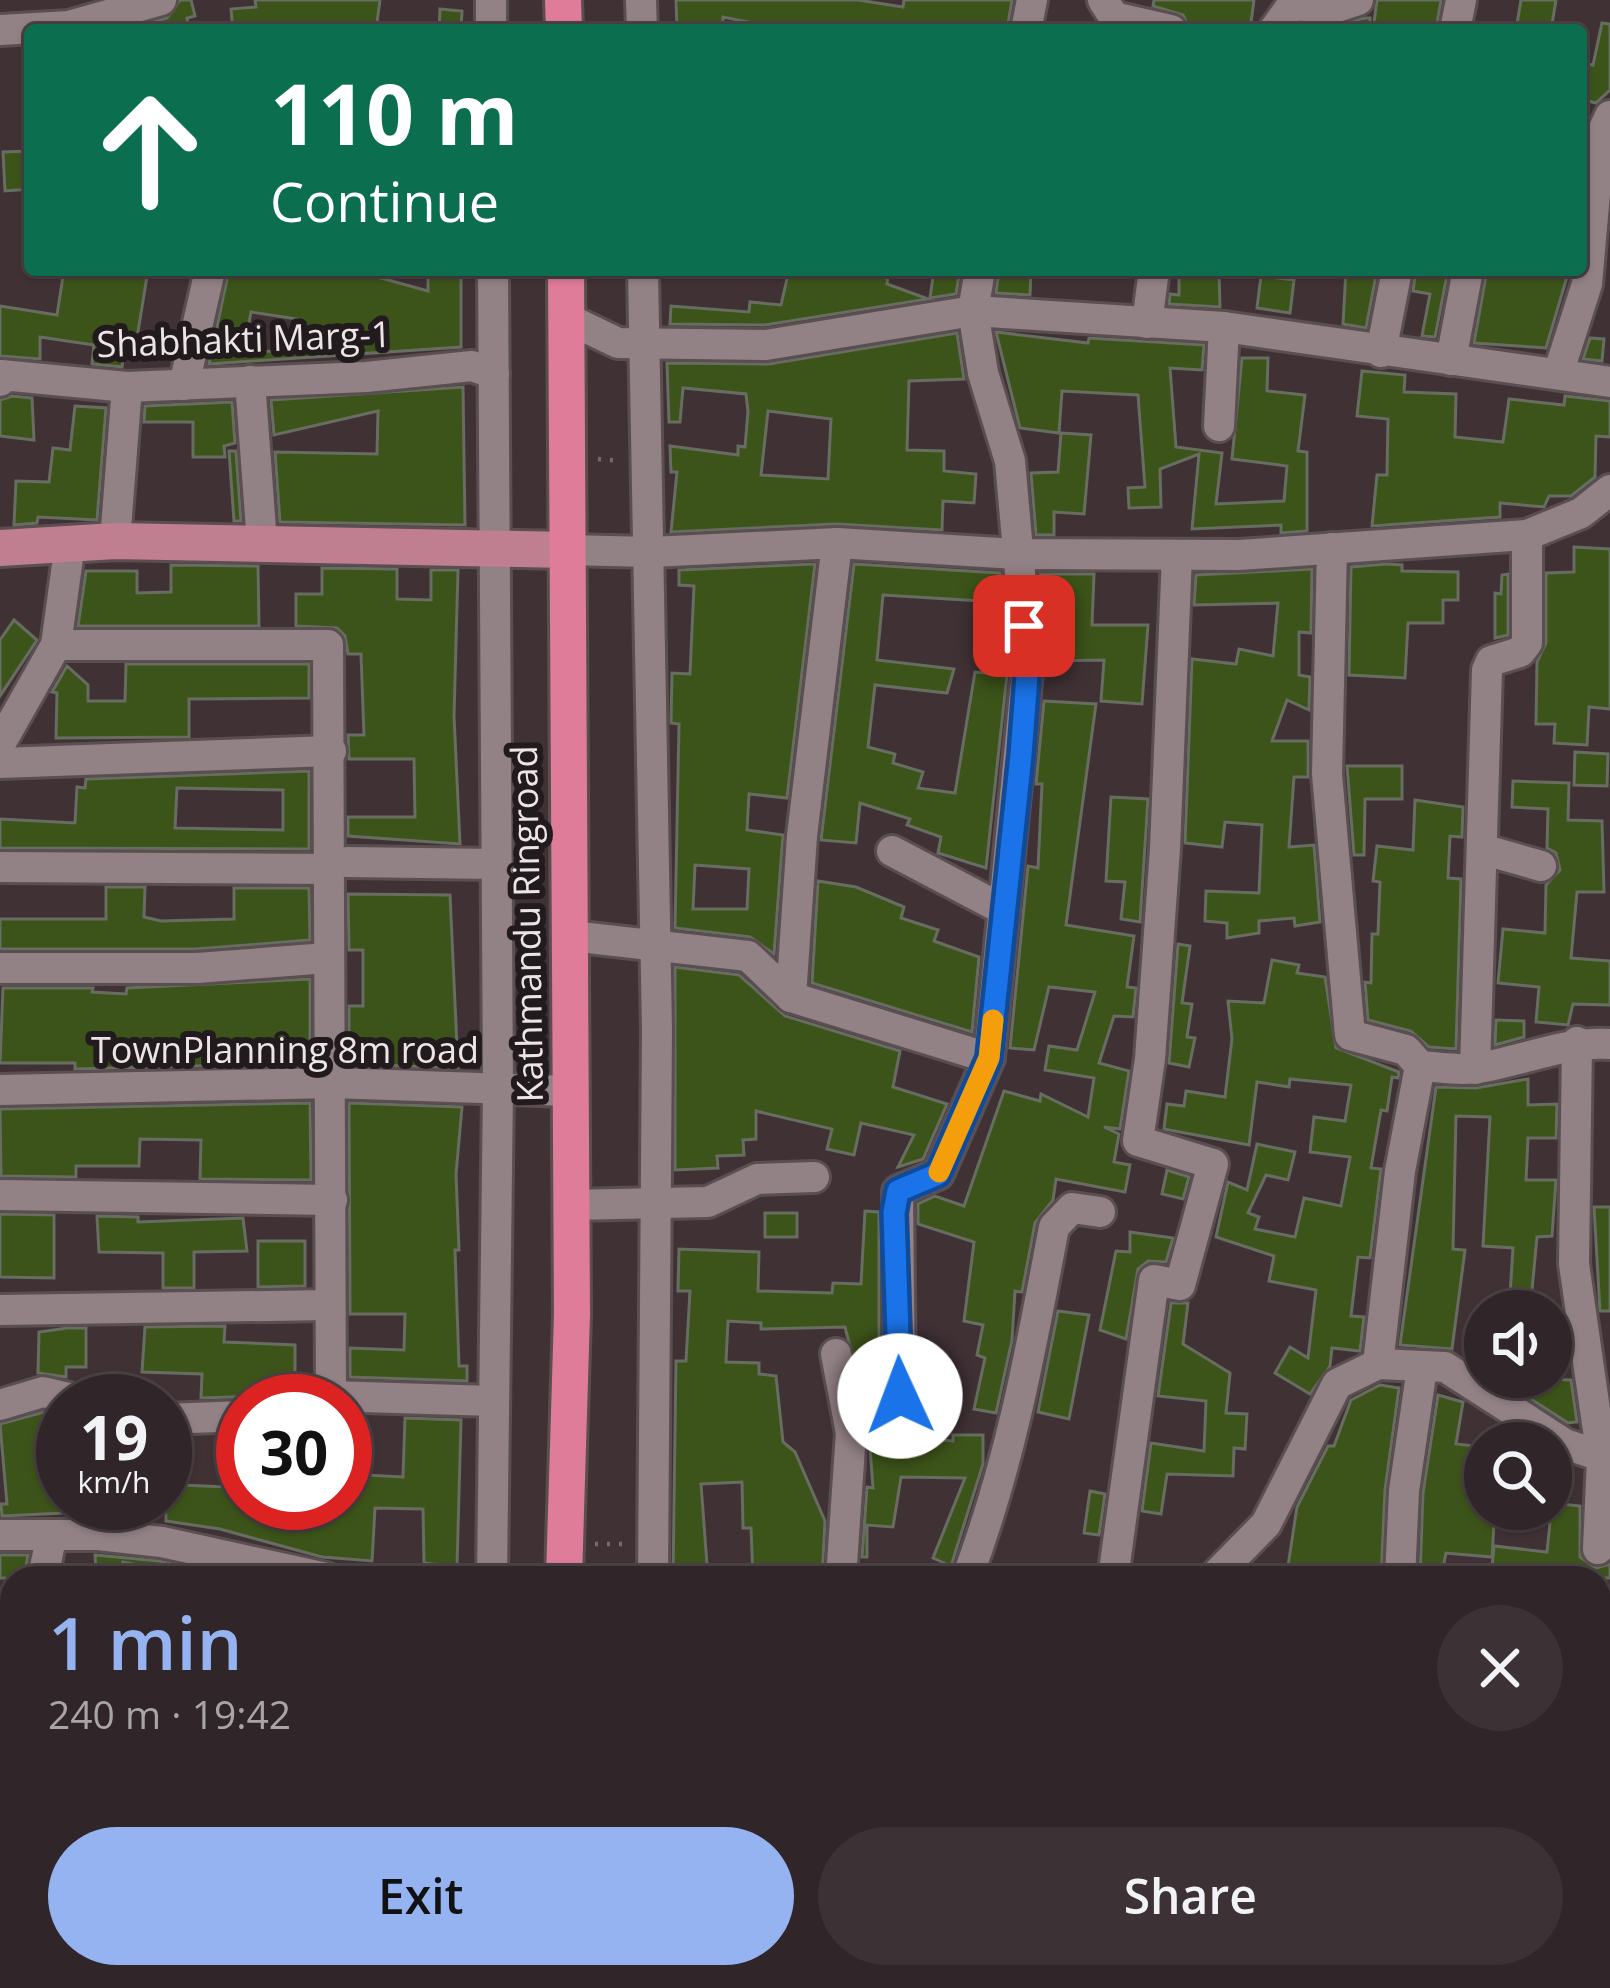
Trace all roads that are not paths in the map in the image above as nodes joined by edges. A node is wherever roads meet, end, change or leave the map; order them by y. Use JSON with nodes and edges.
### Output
{"nodes":[{"id":1,"x":161,"y":0,"type":"edge"},
{"id":2,"x":1103,"y":0,"type":"edge"},
{"id":3,"x":1358,"y":0,"type":"edge"},
{"id":4,"x":76,"y":24,"type":"edge"},
{"id":5,"x":1145,"y":24,"type":"edge"},
{"id":6,"x":1278,"y":24,"type":"edge"},
{"id":7,"x":1610,"y":116,"type":"edge"},
{"id":8,"x":209,"y":276,"type":"edge"},
{"id":9,"x":493,"y":276,"type":"edge"},
{"id":10,"x":566,"y":276,"type":"edge"},
{"id":11,"x":643,"y":276,"type":"edge"},
{"id":12,"x":979,"y":276,"type":"edge"},
{"id":13,"x":1153,"y":276,"type":"edge"},
{"id":14,"x":1396,"y":276,"type":"edge"},
{"id":15,"x":1467,"y":276,"type":"edge"},
{"id":16,"x":973,"y":311,"type":"junction"},
{"id":17,"x":566,"y":318,"type":"junction"},
{"id":18,"x":1147,"y":323,"type":"junction"},
{"id":19,"x":1224,"y":327,"type":"junction"},
{"id":20,"x":643,"y":343,"type":"junction"},
{"id":21,"x":1381,"y":352,"type":"junction"},
{"id":22,"x":1451,"y":360,"type":"junction"},
{"id":23,"x":494,"y":374,"type":"junction"},
{"id":24,"x":1558,"y":374,"type":"junction"},
{"id":25,"x":0,"y":381,"type":"edge"},
{"id":26,"x":250,"y":381,"type":"junction"},
{"id":27,"x":1610,"y":382,"type":"edge"},
{"id":28,"x":184,"y":385,"type":"junction"},
{"id":29,"x":128,"y":387,"type":"junction"},
{"id":30,"x":1219,"y":426,"type":"dead end"},
{"id":31,"x":1610,"y":490,"type":"edge"},
{"id":32,"x":1527,"y":536,"type":"junction"},
{"id":33,"x":115,"y":541,"type":"junction"},
{"id":34,"x":70,"y":543,"type":"junction"},
{"id":35,"x":262,"y":543,"type":"junction"},
{"id":36,"x":837,"y":543,"type":"junction"},
{"id":37,"x":0,"y":548,"type":"edge"},
{"id":38,"x":1332,"y":548,"type":"junction"},
{"id":39,"x":566,"y":550,"type":"junction"},
{"id":40,"x":496,"y":551,"type":"junction"},
{"id":41,"x":652,"y":552,"type":"junction"},
{"id":42,"x":1016,"y":554,"type":"junction"},
{"id":43,"x":1177,"y":555,"type":"junction"},
{"id":44,"x":56,"y":645,"type":"junction"},
{"id":45,"x":0,"y":744,"type":"edge"},
{"id":46,"x":331,"y":751,"type":"junction"},
{"id":47,"x":0,"y":763,"type":"edge"},
{"id":48,"x":1485,"y":850,"type":"junction"},
{"id":49,"x":892,"y":851,"type":"dead end"},
{"id":50,"x":496,"y":864,"type":"junction"},
{"id":51,"x":338,"y":865,"type":"junction"},
{"id":52,"x":1541,"y":866,"type":"dead end"},
{"id":53,"x":0,"y":868,"type":"edge"},
{"id":54,"x":1004,"y":910,"type":"junction"},
{"id":55,"x":571,"y":936,"type":"junction"},
{"id":56,"x":653,"y":945,"type":"junction"},
{"id":57,"x":327,"y":958,"type":"junction"},
{"id":58,"x":0,"y":968,"type":"edge"},
{"id":59,"x":790,"y":998,"type":"junction"},
{"id":60,"x":1577,"y":1042,"type":"junction"},
{"id":61,"x":1610,"y":1044,"type":"edge"},
{"id":62,"x":989,"y":1058,"type":"junction"},
{"id":63,"x":1420,"y":1066,"type":"junction"},
{"id":64,"x":1475,"y":1069,"type":"junction"},
{"id":65,"x":331,"y":1083,"type":"junction"},
{"id":66,"x":498,"y":1088,"type":"junction"},
{"id":67,"x":0,"y":1090,"type":"edge"},
{"id":68,"x":571,"y":1091,"type":"junction"},
{"id":69,"x":814,"y":1177,"type":"dead end"},
{"id":70,"x":0,"y":1195,"type":"edge"},
{"id":71,"x":332,"y":1200,"type":"junction"},
{"id":72,"x":571,"y":1205,"type":"junction"},
{"id":73,"x":658,"y":1207,"type":"junction"},
{"id":74,"x":1100,"y":1212,"type":"dead end"},
{"id":75,"x":329,"y":1305,"type":"junction"},
{"id":76,"x":0,"y":1310,"type":"edge"},
{"id":77,"x":836,"y":1354,"type":"dead end"},
{"id":78,"x":1378,"y":1364,"type":"junction"},
{"id":79,"x":1422,"y":1368,"type":"junction"},
{"id":80,"x":330,"y":1374,"type":"edge"},
{"id":81,"x":36,"y":1394,"type":"edge"},
{"id":82,"x":372,"y":1399,"type":"edge"},
{"id":83,"x":493,"y":1401,"type":"junction"},
{"id":84,"x":0,"y":1405,"type":"edge"},
{"id":85,"x":851,"y":1433,"type":"junction"},
{"id":86,"x":1606,"y":1458,"type":"edge"},
{"id":87,"x":97,"y":1530,"type":"edge"},
{"id":88,"x":98,"y":1534,"type":"junction"},
{"id":89,"x":0,"y":1535,"type":"edge"},
{"id":90,"x":52,"y":1538,"type":"junction"},
{"id":91,"x":1598,"y":1549,"type":"dead end"},
{"id":92,"x":46,"y":1566,"type":"edge"},
{"id":93,"x":247,"y":1566,"type":"edge"},
{"id":94,"x":492,"y":1566,"type":"edge"},
{"id":95,"x":564,"y":1566,"type":"edge"},
{"id":96,"x":652,"y":1566,"type":"edge"},
{"id":97,"x":842,"y":1566,"type":"edge"},
{"id":98,"x":973,"y":1566,"type":"edge"},
{"id":99,"x":1115,"y":1566,"type":"edge"},
{"id":100,"x":1225,"y":1566,"type":"edge"},
{"id":101,"x":1401,"y":1566,"type":"edge"}],
"edges":[{"from":1,"to":4,"type":"street"},
{"from":2,"to":5,"type":"street"},
{"from":3,"to":6,"type":"street"},
{"from":7,"to":24,"type":"street"},
{"from":8,"to":28,"type":"street"},
{"from":9,"to":23,"type":"street"},
{"from":10,"to":17,"type":"highway","name":"Kathmandu Ringroad"},
{"from":11,"to":20,"type":"street"},
{"from":12,"to":16,"type":"street"},
{"from":13,"to":18,"type":"street"},
{"from":14,"to":21,"type":"street"},
{"from":15,"to":22,"type":"street"},
{"from":16,"to":18,"type":"street"},
{"from":16,"to":20,"type":"street"},
{"from":16,"to":42,"type":"street"},
{"from":17,"to":20,"type":"street"},
{"from":17,"to":39,"type":"highway","name":"Kathmandu Ringroad"},
{"from":18,"to":19,"type":"street"},
{"from":19,"to":21,"type":"street"},
{"from":19,"to":30,"type":"street"},
{"from":20,"to":41,"type":"street"},
{"from":21,"to":22,"type":"street"},
{"from":22,"to":24,"type":"street"},
{"from":23,"to":26,"type":"street","name":"Shabhakti Marg-1"},
{"from":23,"to":40,"type":"street"},
{"from":24,"to":27,"type":"street"},
{"from":25,"to":29,"type":"street","name":"Shabhakti Marg-1"},
{"from":26,"to":28,"type":"street","name":"Shabhakti Marg-1"},
{"from":26,"to":35,"type":"street"},
{"from":28,"to":29,"type":"street","name":"Shabhakti Marg-1"},
{"from":29,"to":33,"type":"street"},
{"from":31,"to":32,"type":"street"},
{"from":32,"to":38,"type":"street"},
{"from":32,"to":48,"type":"street"},
{"from":33,"to":34,"type":"main road"},
{"from":33,"to":35,"type":"main road"},
{"from":34,"to":37,"type":"main road"},
{"from":34,"to":44,"type":"street"},
{"from":35,"to":40,"type":"main road"},
{"from":36,"to":41,"type":"street"},
{"from":36,"to":42,"type":"street"},
{"from":36,"to":59,"type":"street"},
{"from":38,"to":43,"type":"street"},
{"from":38,"to":63,"type":"street"},
{"from":39,"to":40,"type":"main road"},
{"from":39,"to":41,"type":"street"},
{"from":39,"to":55,"type":"highway","name":"Kathmandu Ringroad"},
{"from":40,"to":50,"type":"street"},
{"from":41,"to":56,"type":"street"},
{"from":42,"to":43,"type":"street"},
{"from":42,"to":54,"type":"street"},
{"from":43,"to":99,"type":"street"},
{"from":44,"to":45,"type":"street"},
{"from":44,"to":46,"type":"street"},
{"from":46,"to":47,"type":"street"},
{"from":46,"to":51,"type":"street"},
{"from":48,"to":52,"type":"street"},
{"from":48,"to":64,"type":"street"},
{"from":49,"to":54,"type":"street"},
{"from":50,"to":51,"type":"street"},
{"from":50,"to":66,"type":"street"},
{"from":51,"to":53,"type":"street"},
{"from":51,"to":57,"type":"street"},
{"from":54,"to":62,"type":"street"},
{"from":55,"to":56,"type":"street"},
{"from":55,"to":68,"type":"highway","name":"Kathmandu Ringroad"},
{"from":56,"to":59,"type":"street"},
{"from":56,"to":73,"type":"street"},
{"from":57,"to":58,"type":"street"},
{"from":57,"to":65,"type":"street"},
{"from":59,"to":62,"type":"street"},
{"from":60,"to":61,"type":"street"},
{"from":60,"to":64,"type":"street"},
{"from":60,"to":86,"type":"street"},
{"from":62,"to":85,"type":"street"},
{"from":63,"to":64,"type":"street"},
{"from":63,"to":78,"type":"street"},
{"from":65,"to":66,"type":"street","name":"TownPlanning 8m road"},
{"from":65,"to":67,"type":"street","name":"TownPlanning 8m road"},
{"from":65,"to":71,"type":"street"},
{"from":66,"to":68,"type":"street","name":"TownPlanning 8m road"},
{"from":66,"to":83,"type":"street"},
{"from":68,"to":72,"type":"highway","name":"Kathmandu Ringroad"},
{"from":69,"to":73,"type":"street"},
{"from":70,"to":71,"type":"street"},
{"from":71,"to":75,"type":"street"},
{"from":72,"to":73,"type":"street"},
{"from":72,"to":95,"type":"highway","name":"Kathmandu Ringroad"},
{"from":73,"to":96,"type":"street"},
{"from":74,"to":98,"type":"street"},
{"from":75,"to":76,"type":"street"},
{"from":75,"to":80,"type":"street"},
{"from":77,"to":85,"type":"street"},
{"from":78,"to":79,"type":"street"},
{"from":78,"to":100,"type":"street"},
{"from":79,"to":86,"type":"street"},
{"from":79,"to":101,"type":"street"},
{"from":81,"to":84,"type":"street"},
{"from":82,"to":83,"type":"street"},
{"from":83,"to":94,"type":"street"},
{"from":85,"to":97,"type":"street"},
{"from":86,"to":91,"type":"street"},
{"from":87,"to":88,"type":"street"},
{"from":88,"to":90,"type":"street"},
{"from":88,"to":93,"type":"street"},
{"from":89,"to":90,"type":"street"},
{"from":90,"to":92,"type":"street"}]}
